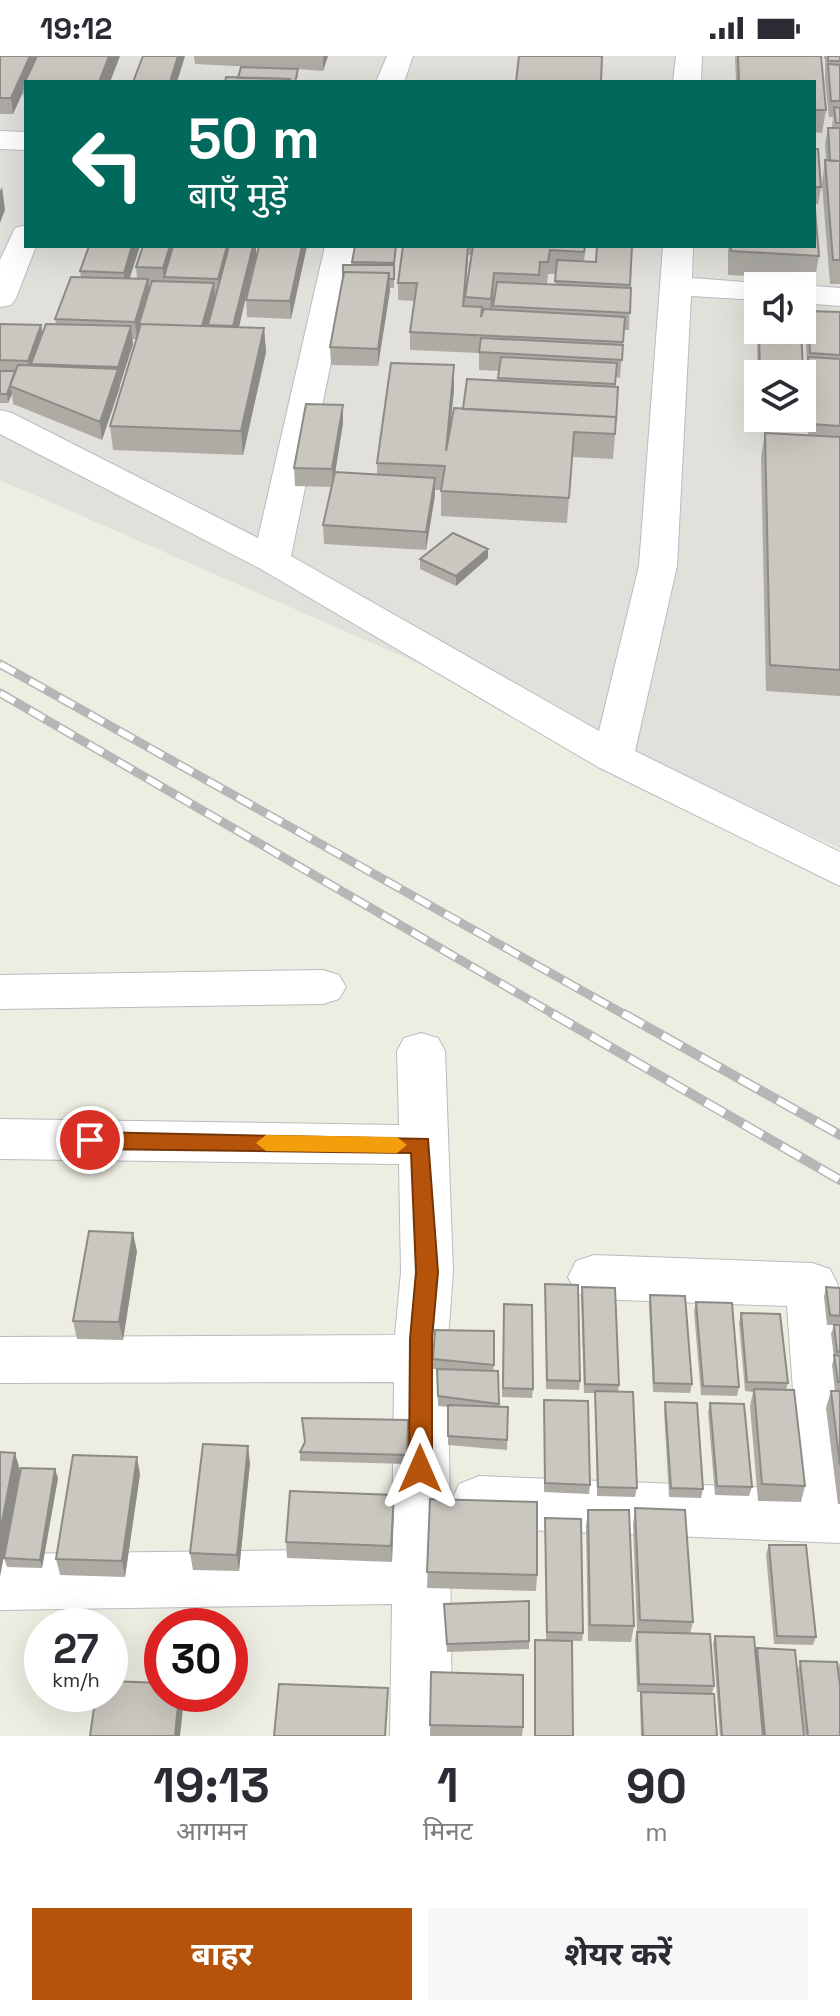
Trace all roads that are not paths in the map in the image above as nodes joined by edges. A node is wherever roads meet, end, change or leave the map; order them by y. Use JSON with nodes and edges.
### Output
{"nodes":[{"id":1,"x":400,"y":56,"type":"edge"},
{"id":2,"x":689,"y":56,"type":"edge"},
{"id":3,"x":391,"y":80,"type":"edge"},
{"id":4,"x":687,"y":80,"type":"edge"},
{"id":5,"x":0,"y":140,"type":"edge"},
{"id":6,"x":24,"y":141,"type":"edge"},
{"id":7,"x":24,"y":239,"type":"edge"},
{"id":8,"x":340,"y":248,"type":"edge"},
{"id":9,"x":678,"y":248,"type":"edge"},
{"id":10,"x":675,"y":286,"type":"junction"},
{"id":11,"x":744,"y":290,"type":"edge"},
{"id":12,"x":816,"y":295,"type":"edge"},
{"id":13,"x":840,"y":297,"type":"edge"},
{"id":14,"x":0,"y":298,"type":"edge"},
{"id":15,"x":0,"y":420,"type":"edge"},
{"id":16,"x":272,"y":560,"type":"junction"},
{"id":17,"x":613,"y":757,"type":"junction"},
{"id":18,"x":840,"y":871,"type":"edge"},
{"id":19,"x":323,"y":987,"type":"dead end"},
{"id":20,"x":0,"y":992,"type":"edge"},
{"id":21,"x":421,"y":1051,"type":"dead end"},
{"id":22,"x":0,"y":1139,"type":"edge"},
{"id":23,"x":421,"y":1145,"type":"junction"},
{"id":24,"x":594,"y":1277,"type":"dead end"},
{"id":25,"x":421,"y":1358,"type":"junction"},
{"id":26,"x":0,"y":1360,"type":"edge"},
{"id":27,"x":420,"y":1499,"type":"junction"},
{"id":28,"x":835,"y":1517,"type":"edge"},
{"id":29,"x":419,"y":1576,"type":"junction"},
{"id":30,"x":0,"y":1582,"type":"edge"},
{"id":31,"x":421,"y":1736,"type":"edge"}],
"edges":[{"from":1,"to":3,"type":"street"},
{"from":2,"to":4,"type":"street"},
{"from":5,"to":6,"type":"street"},
{"from":7,"to":14,"type":"street"},
{"from":8,"to":16,"type":"street"},
{"from":9,"to":10,"type":"street"},
{"from":10,"to":11,"type":"street"},
{"from":10,"to":17,"type":"street"},
{"from":12,"to":13,"type":"street"},
{"from":15,"to":16,"type":"street"},
{"from":16,"to":17,"type":"street"},
{"from":17,"to":18,"type":"street"},
{"from":19,"to":20,"type":"street"},
{"from":21,"to":23,"type":"street"},
{"from":22,"to":23,"type":"street"},
{"from":23,"to":25,"type":"street"},
{"from":24,"to":28,"type":"street"},
{"from":25,"to":26,"type":"street"},
{"from":25,"to":27,"type":"street"},
{"from":27,"to":28,"type":"street"},
{"from":27,"to":29,"type":"street"},
{"from":29,"to":30,"type":"street"},
{"from":29,"to":31,"type":"street"}]}
